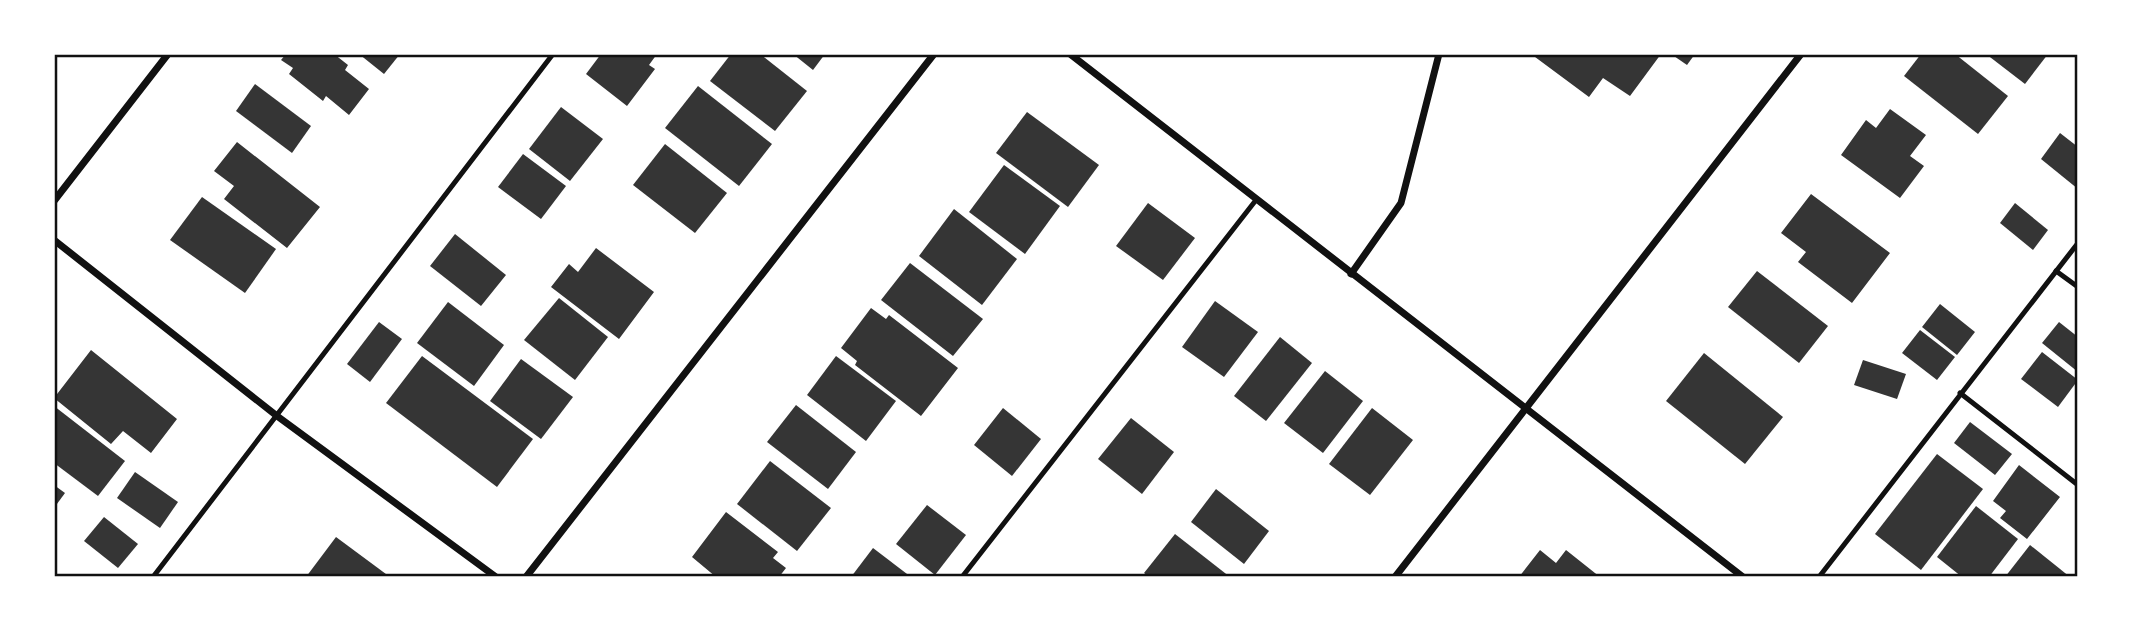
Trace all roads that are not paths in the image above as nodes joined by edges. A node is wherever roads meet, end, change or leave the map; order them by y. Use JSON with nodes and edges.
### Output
{"nodes":[{"id":1,"x":168,"y":54,"type":"edge"},
{"id":2,"x":553,"y":54,"type":"edge"},
{"id":3,"x":934,"y":54,"type":"edge"},
{"id":4,"x":1070,"y":54,"type":"edge"},
{"id":5,"x":1439,"y":54,"type":"edge"},
{"id":6,"x":1801,"y":54,"type":"edge"},
{"id":7,"x":1256,"y":200,"type":"junction"},
{"id":8,"x":54,"y":201,"type":"edge"},
{"id":9,"x":54,"y":240,"type":"edge"},
{"id":10,"x":2078,"y":243,"type":"edge"},
{"id":11,"x":2056,"y":271,"type":"junction"},
{"id":12,"x":1352,"y":274,"type":"junction"},
{"id":13,"x":2078,"y":287,"type":"edge"},
{"id":14,"x":1960,"y":393,"type":"junction"},
{"id":15,"x":1526,"y":409,"type":"junction"},
{"id":16,"x":277,"y":416,"type":"junction"},
{"id":17,"x":2078,"y":485,"type":"edge"},
{"id":18,"x":153,"y":577,"type":"edge"},
{"id":19,"x":496,"y":577,"type":"edge"},
{"id":20,"x":526,"y":577,"type":"edge"},
{"id":21,"x":962,"y":577,"type":"edge"},
{"id":22,"x":1395,"y":577,"type":"edge"},
{"id":23,"x":1743,"y":577,"type":"edge"},
{"id":24,"x":1819,"y":577,"type":"edge"}],
"edges":[{"from":1,"to":8,"type":"street"},
{"from":2,"to":16,"type":"lane"},
{"from":3,"to":20,"type":"street"},
{"from":4,"to":7,"type":"street"},
{"from":5,"to":12,"type":"street"},
{"from":6,"to":15,"type":"street"},
{"from":7,"to":12,"type":"street"},
{"from":7,"to":21,"type":"lane"},
{"from":9,"to":16,"type":"street"},
{"from":10,"to":11,"type":"lane"},
{"from":11,"to":13,"type":"lane"},
{"from":11,"to":14,"type":"lane"},
{"from":12,"to":15,"type":"street"},
{"from":14,"to":17,"type":"lane"},
{"from":14,"to":24,"type":"lane"},
{"from":15,"to":22,"type":"street"},
{"from":15,"to":23,"type":"street"},
{"from":16,"to":18,"type":"lane"},
{"from":16,"to":19,"type":"street"}]}
